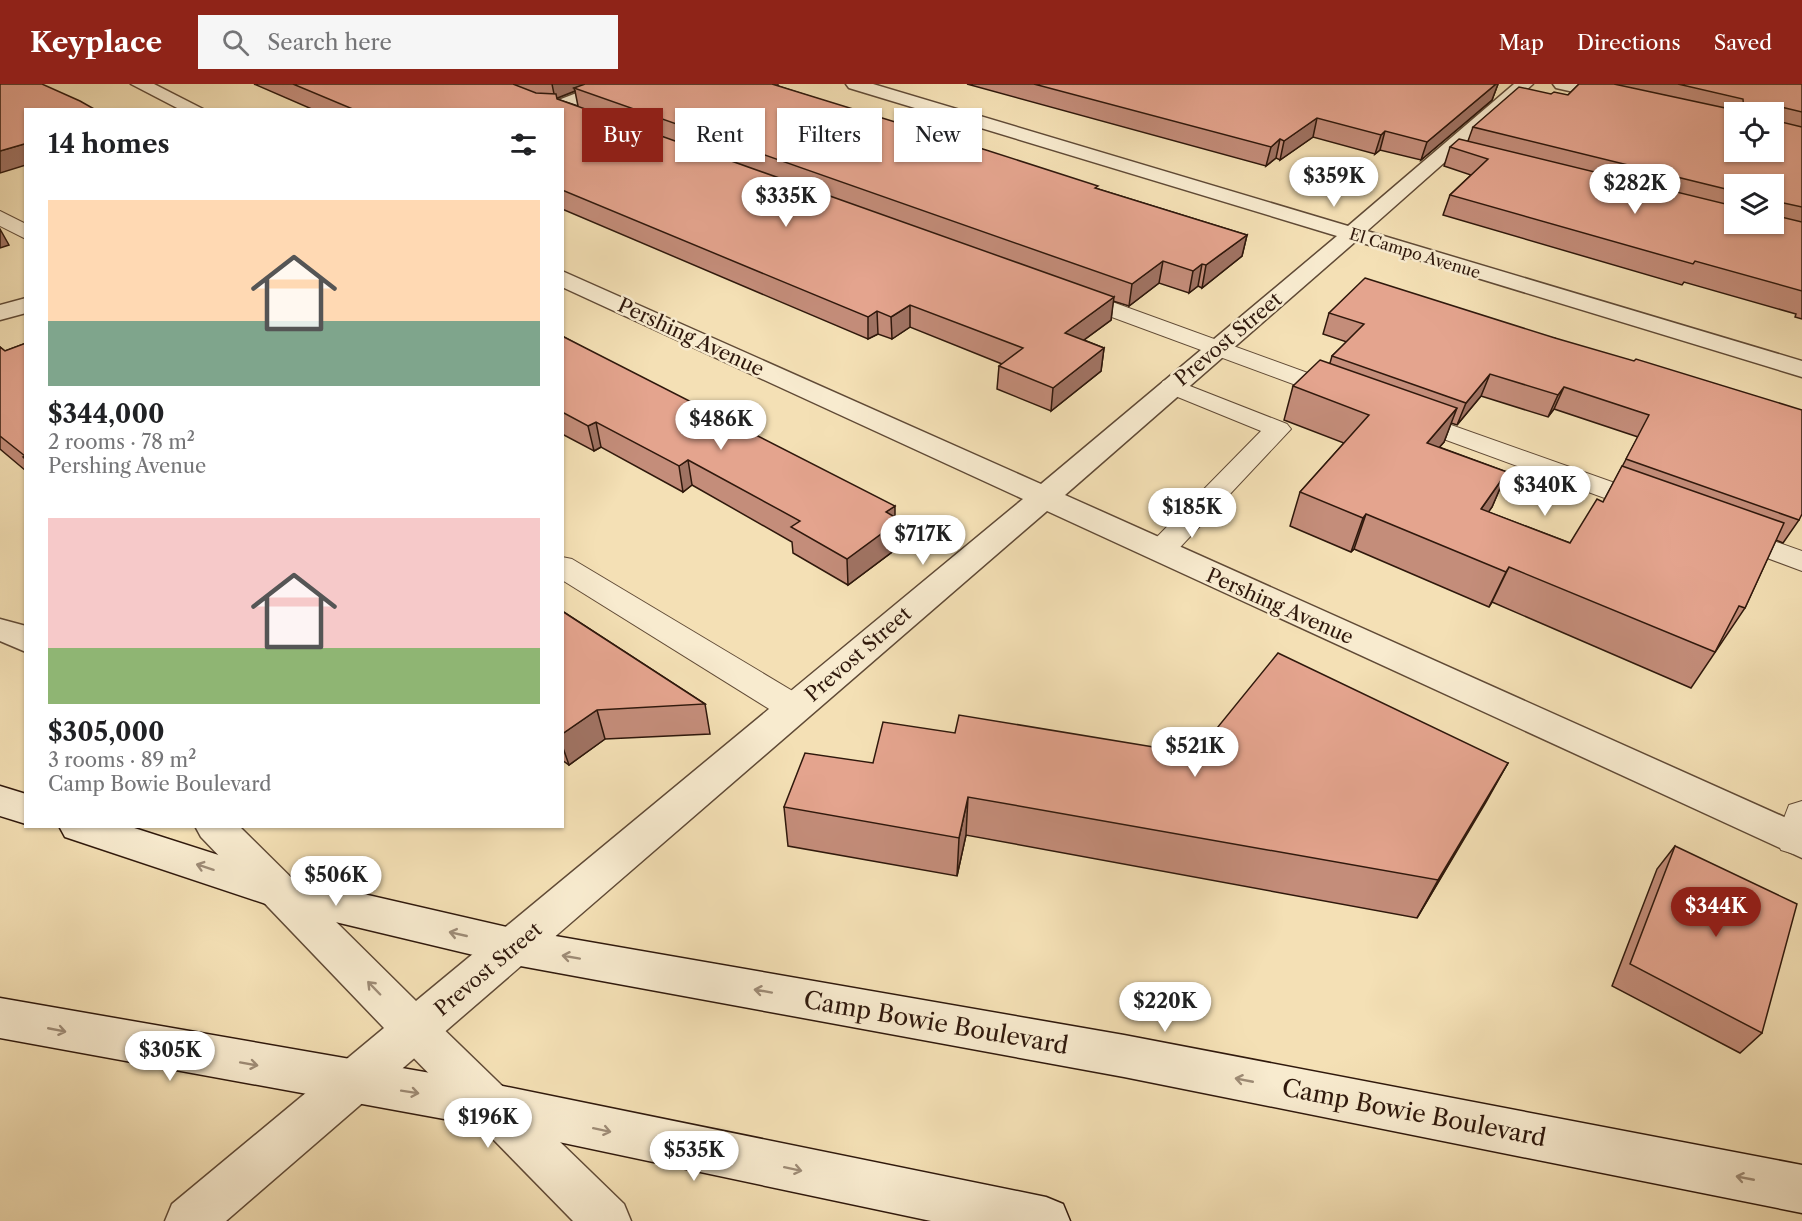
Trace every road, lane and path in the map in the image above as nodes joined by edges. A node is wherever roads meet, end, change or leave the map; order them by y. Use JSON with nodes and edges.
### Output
{"nodes":[{"id":1,"x":140,"y":84,"type":"edge"},
{"id":2,"x":615,"y":84,"type":"edge"},
{"id":3,"x":855,"y":84,"type":"edge"},
{"id":4,"x":1524,"y":84,"type":"edge"},
{"id":5,"x":1562,"y":84,"type":"edge"},
{"id":6,"x":532,"y":100,"type":"edge"},
{"id":7,"x":1631,"y":100,"type":"edge"},
{"id":8,"x":192,"y":108,"type":"edge"},
{"id":9,"x":553,"y":108,"type":"edge"},
{"id":10,"x":558,"y":108,"type":"edge"},
{"id":11,"x":564,"y":111,"type":"edge"},
{"id":12,"x":582,"y":116,"type":"edge"},
{"id":13,"x":0,"y":217,"type":"edge"},
{"id":14,"x":24,"y":232,"type":"edge"},
{"id":15,"x":1352,"y":234,"type":"junction"},
{"id":16,"x":564,"y":279,"type":"edge"},
{"id":17,"x":1046,"y":285,"type":"edge"},
{"id":18,"x":24,"y":306,"type":"edge"},
{"id":19,"x":0,"y":313,"type":"edge"},
{"id":20,"x":1219,"y":349,"type":"junction"},
{"id":21,"x":1802,"y":369,"type":"edge"},
{"id":22,"x":1172,"y":386,"type":"junction"},
{"id":23,"x":1357,"y":399,"type":"edge"},
{"id":24,"x":1391,"y":411,"type":"edge"},
{"id":25,"x":1041,"y":497,"type":"junction"},
{"id":26,"x":1670,"y":512,"type":"edge"},
{"id":27,"x":1714,"y":528,"type":"edge"},
{"id":28,"x":1160,"y":551,"type":"junction"},
{"id":29,"x":1802,"y":562,"type":"edge"},
{"id":30,"x":564,"y":567,"type":"edge"},
{"id":31,"x":0,"y":630,"type":"edge"},
{"id":32,"x":24,"y":639,"type":"edge"},
{"id":33,"x":794,"y":708,"type":"junction"},
{"id":34,"x":0,"y":801,"type":"edge"},
{"id":35,"x":24,"y":809,"type":"edge"},
{"id":36,"x":84,"y":828,"type":"edge"},
{"id":37,"x":216,"y":828,"type":"edge"},
{"id":38,"x":1799,"y":832,"type":"edge"},
{"id":39,"x":281,"y":892,"type":"junction"},
{"id":40,"x":515,"y":947,"type":"junction"},
{"id":41,"x":0,"y":1018,"type":"edge"},
{"id":42,"x":415,"y":1030,"type":"junction"},
{"id":43,"x":353,"y":1083,"type":"junction"},
{"id":44,"x":488,"y":1105,"type":"junction"},
{"id":45,"x":1802,"y":1189,"type":"edge"},
{"id":46,"x":1015,"y":1218,"type":"edge"},
{"id":47,"x":189,"y":1221,"type":"edge"},
{"id":48,"x":608,"y":1221,"type":"edge"}],
"edges":[{"from":1,"to":8,"type":"street"},
{"from":2,"to":10,"type":"street"},
{"from":3,"to":15,"type":"street","name":"El Campo Avenue"},
{"from":4,"to":15,"type":"street","name":"Prevost Street"},
{"from":5,"to":7,"type":"street"},
{"from":6,"to":9,"type":"lane"},
{"from":11,"to":12,"type":"lane"},
{"from":13,"to":14,"type":"lane"},
{"from":15,"to":20,"type":"street","name":"Prevost Street"},
{"from":15,"to":21,"type":"street","name":"El Campo Avenue"},
{"from":16,"to":25,"type":"street","name":"Pershing Avenue"},
{"from":17,"to":20,"type":"lane"},
{"from":18,"to":19,"type":"street"},
{"from":20,"to":22,"type":"street","name":"Prevost Street"},
{"from":20,"to":23,"type":"lane"},
{"from":22,"to":25,"type":"street","name":"Prevost Street"},
{"from":22,"to":28,"type":"lane"},
{"from":24,"to":26,"type":"lane"},
{"from":25,"to":28,"type":"street","name":"Pershing Avenue"},
{"from":25,"to":33,"type":"street","name":"Prevost Street"},
{"from":27,"to":29,"type":"lane"},
{"from":28,"to":38,"type":"street","name":"Pershing Avenue"},
{"from":30,"to":33,"type":"lane"},
{"from":31,"to":32,"type":"street"},
{"from":33,"to":40,"type":"street","name":"Prevost Street"},
{"from":34,"to":35,"type":"street"},
{"from":39,"to":36,"type":"street","name":"Camp Bowie Boulevard","one_way":true},
{"from":37,"to":39,"type":"street"},
{"from":40,"to":39,"type":"street","name":"Camp Bowie Boulevard","one_way":true},
{"from":42,"to":39,"type":"street","one_way":true},
{"from":40,"to":42,"type":"street","name":"Prevost Street"},
{"from":45,"to":40,"type":"street","name":"Camp Bowie Boulevard","one_way":true},
{"from":41,"to":43,"type":"street","one_way":true},
{"from":42,"to":43,"type":"street","name":"Prevost Street"},
{"from":42,"to":44,"type":"street"},
{"from":43,"to":44,"type":"street","one_way":true},
{"from":43,"to":47,"type":"street","name":"Prevost Street"},
{"from":44,"to":46,"type":"street","one_way":true},
{"from":44,"to":48,"type":"street"}]}
